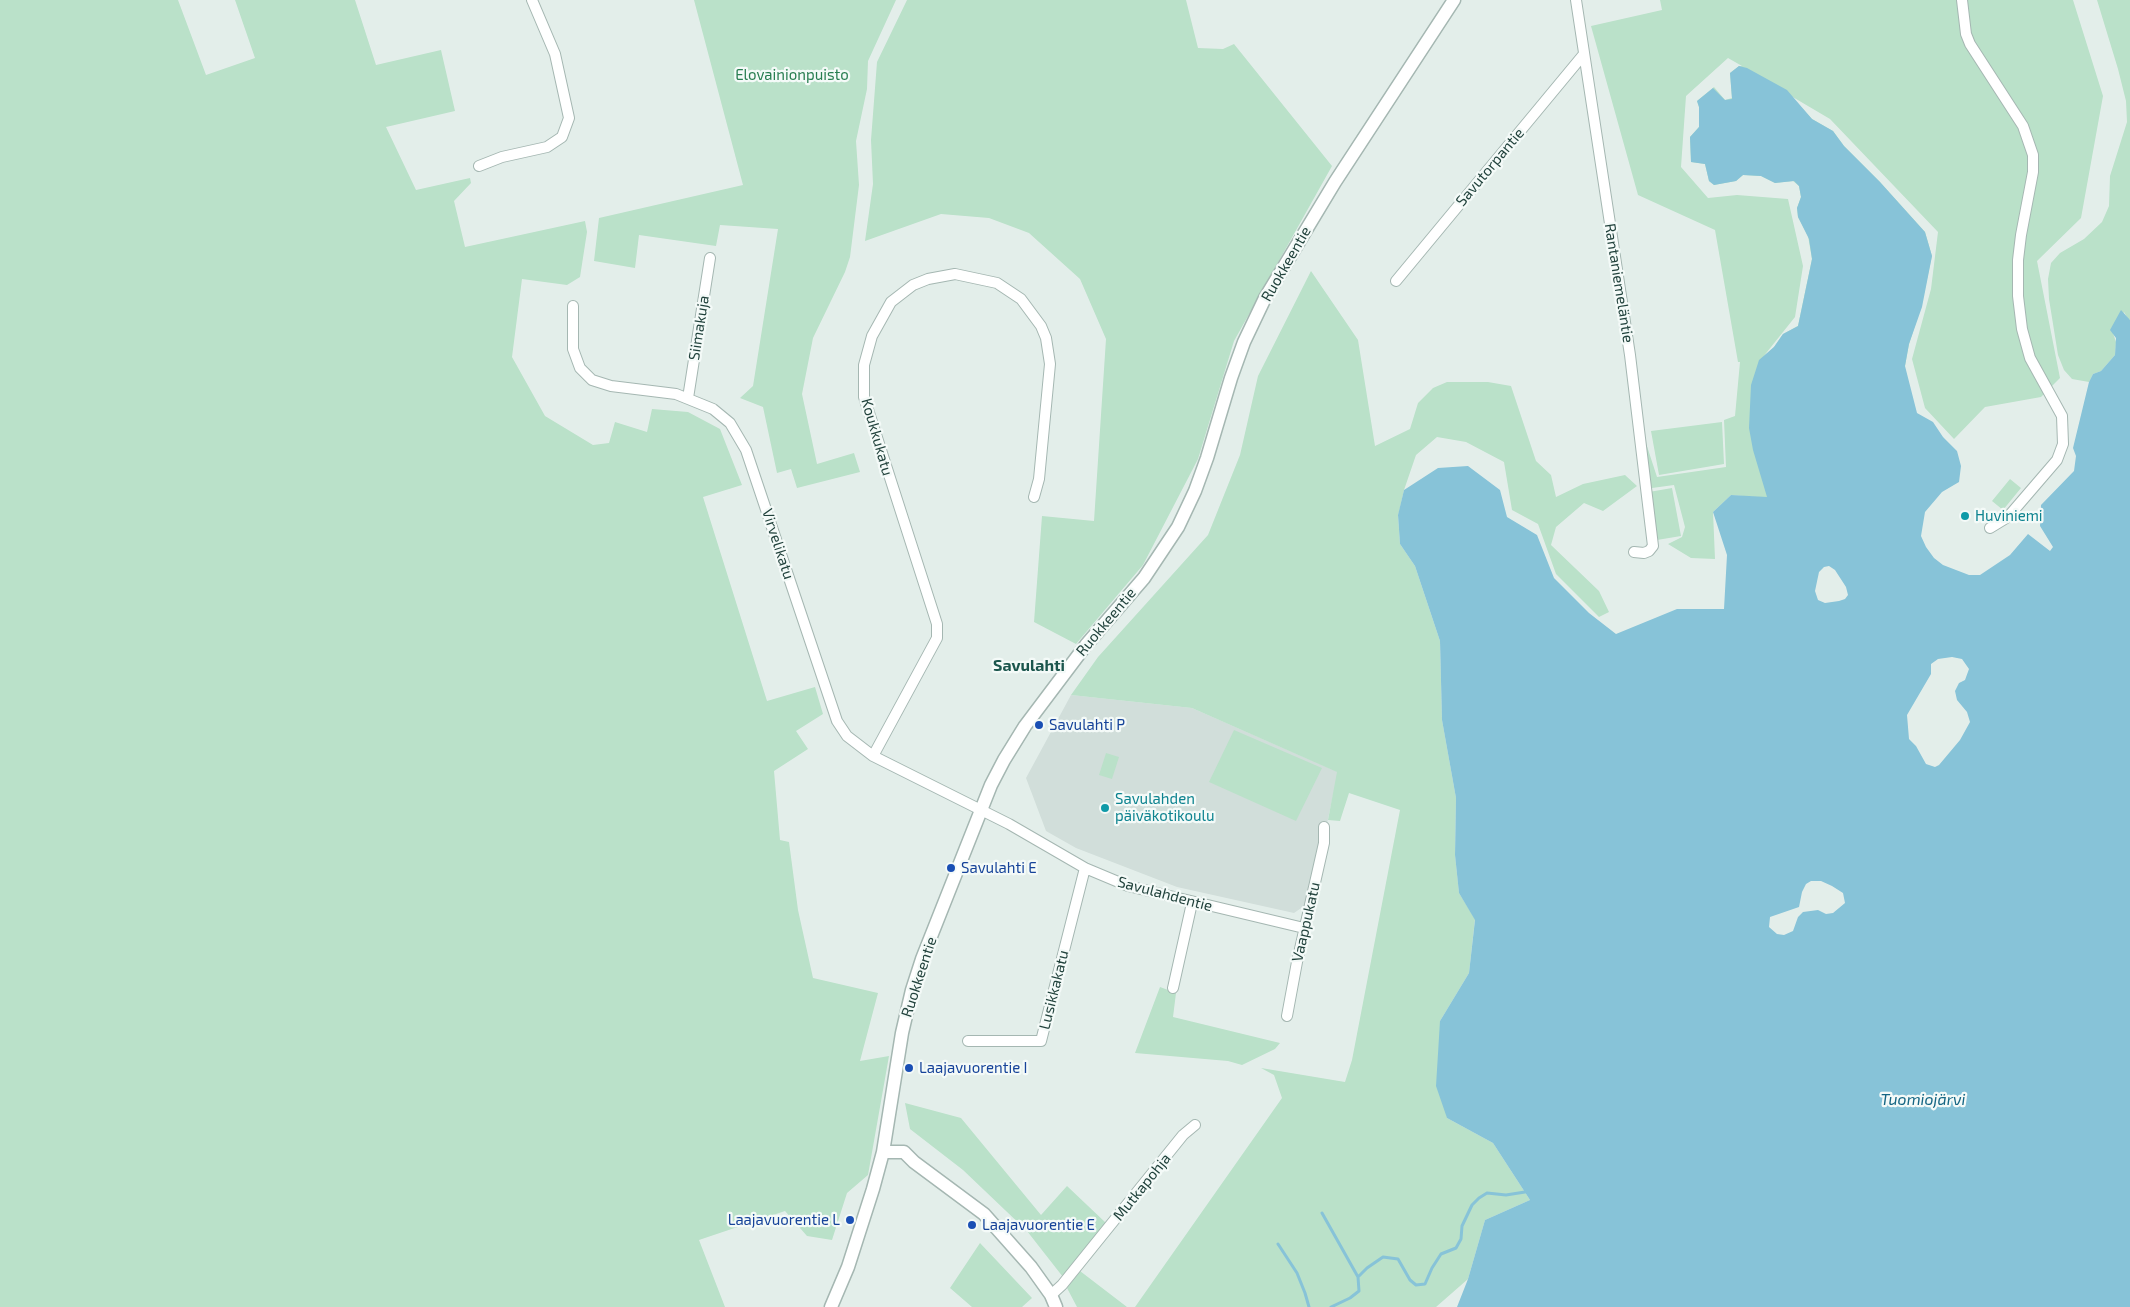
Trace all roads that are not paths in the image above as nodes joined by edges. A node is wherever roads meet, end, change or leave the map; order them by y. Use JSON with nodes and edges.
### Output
{"nodes":[{"id":1,"x":532,"y":0,"type":"edge"},
{"id":2,"x":1454,"y":0,"type":"edge"},
{"id":3,"x":1576,"y":0,"type":"edge"},
{"id":4,"x":1962,"y":0,"type":"edge"},
{"id":5,"x":1584,"y":54,"type":"junction"},
{"id":6,"x":479,"y":166,"type":"dead end"},
{"id":7,"x":710,"y":258,"type":"dead end"},
{"id":8,"x":1396,"y":281,"type":"dead end"},
{"id":9,"x":573,"y":306,"type":"dead end"},
{"id":10,"x":688,"y":398,"type":"junction"},
{"id":11,"x":1034,"y":496,"type":"dead end"},
{"id":12,"x":1990,"y":528,"type":"dead end"},
{"id":13,"x":1634,"y":552,"type":"dead end"},
{"id":14,"x":873,"y":756,"type":"junction"},
{"id":15,"x":981,"y":811,"type":"junction"},
{"id":16,"x":1324,"y":827,"type":"dead end"},
{"id":17,"x":1085,"y":868,"type":"junction"},
{"id":18,"x":1192,"y":903,"type":"junction"},
{"id":19,"x":1304,"y":928,"type":"junction"},
{"id":20,"x":1173,"y":988,"type":"dead end"},
{"id":21,"x":1287,"y":1016,"type":"dead end"},
{"id":22,"x":968,"y":1041,"type":"dead end"},
{"id":23,"x":1195,"y":1125,"type":"dead end"},
{"id":24,"x":883,"y":1152,"type":"junction"},
{"id":25,"x":1051,"y":1295,"type":"junction"},
{"id":26,"x":831,"y":1307,"type":"edge"},
{"id":27,"x":1056,"y":1307,"type":"edge"}],
"edges":[{"from":1,"to":6,"type":"street"},
{"from":2,"to":15,"type":"street","name":"Ruokkeentie"},
{"from":3,"to":5,"type":"street","name":"Rantaniemeläntie"},
{"from":4,"to":12,"type":"street"},
{"from":5,"to":8,"type":"street","name":"Savutorpantie"},
{"from":5,"to":13,"type":"street","name":"Rantaniemeläntie"},
{"from":7,"to":10,"type":"street","name":"Siimakuja"},
{"from":9,"to":10,"type":"street","name":"Virvelikatu"},
{"from":10,"to":14,"type":"street","name":"Virvelikatu"},
{"from":11,"to":14,"type":"street","name":"Koukkukatu"},
{"from":14,"to":15,"type":"street","name":"Virvelikatu"},
{"from":15,"to":17,"type":"street","name":"Savulahdentie"},
{"from":15,"to":24,"type":"street","name":"Ruokkeentie"},
{"from":16,"to":19,"type":"street","name":"Vaappukatu"},
{"from":17,"to":18,"type":"street","name":"Savulahdentie"},
{"from":17,"to":22,"type":"street","name":"Lusikkakatu"},
{"from":18,"to":19,"type":"street","name":"Savulahdentie"},
{"from":18,"to":20,"type":"street"},
{"from":19,"to":21,"type":"street","name":"Vaappukatu"},
{"from":23,"to":25,"type":"street","name":"Mutkapohja"},
{"from":24,"to":25,"type":"street"},
{"from":24,"to":26,"type":"street","name":"Ruokkeentie"},
{"from":25,"to":27,"type":"street"}]}
